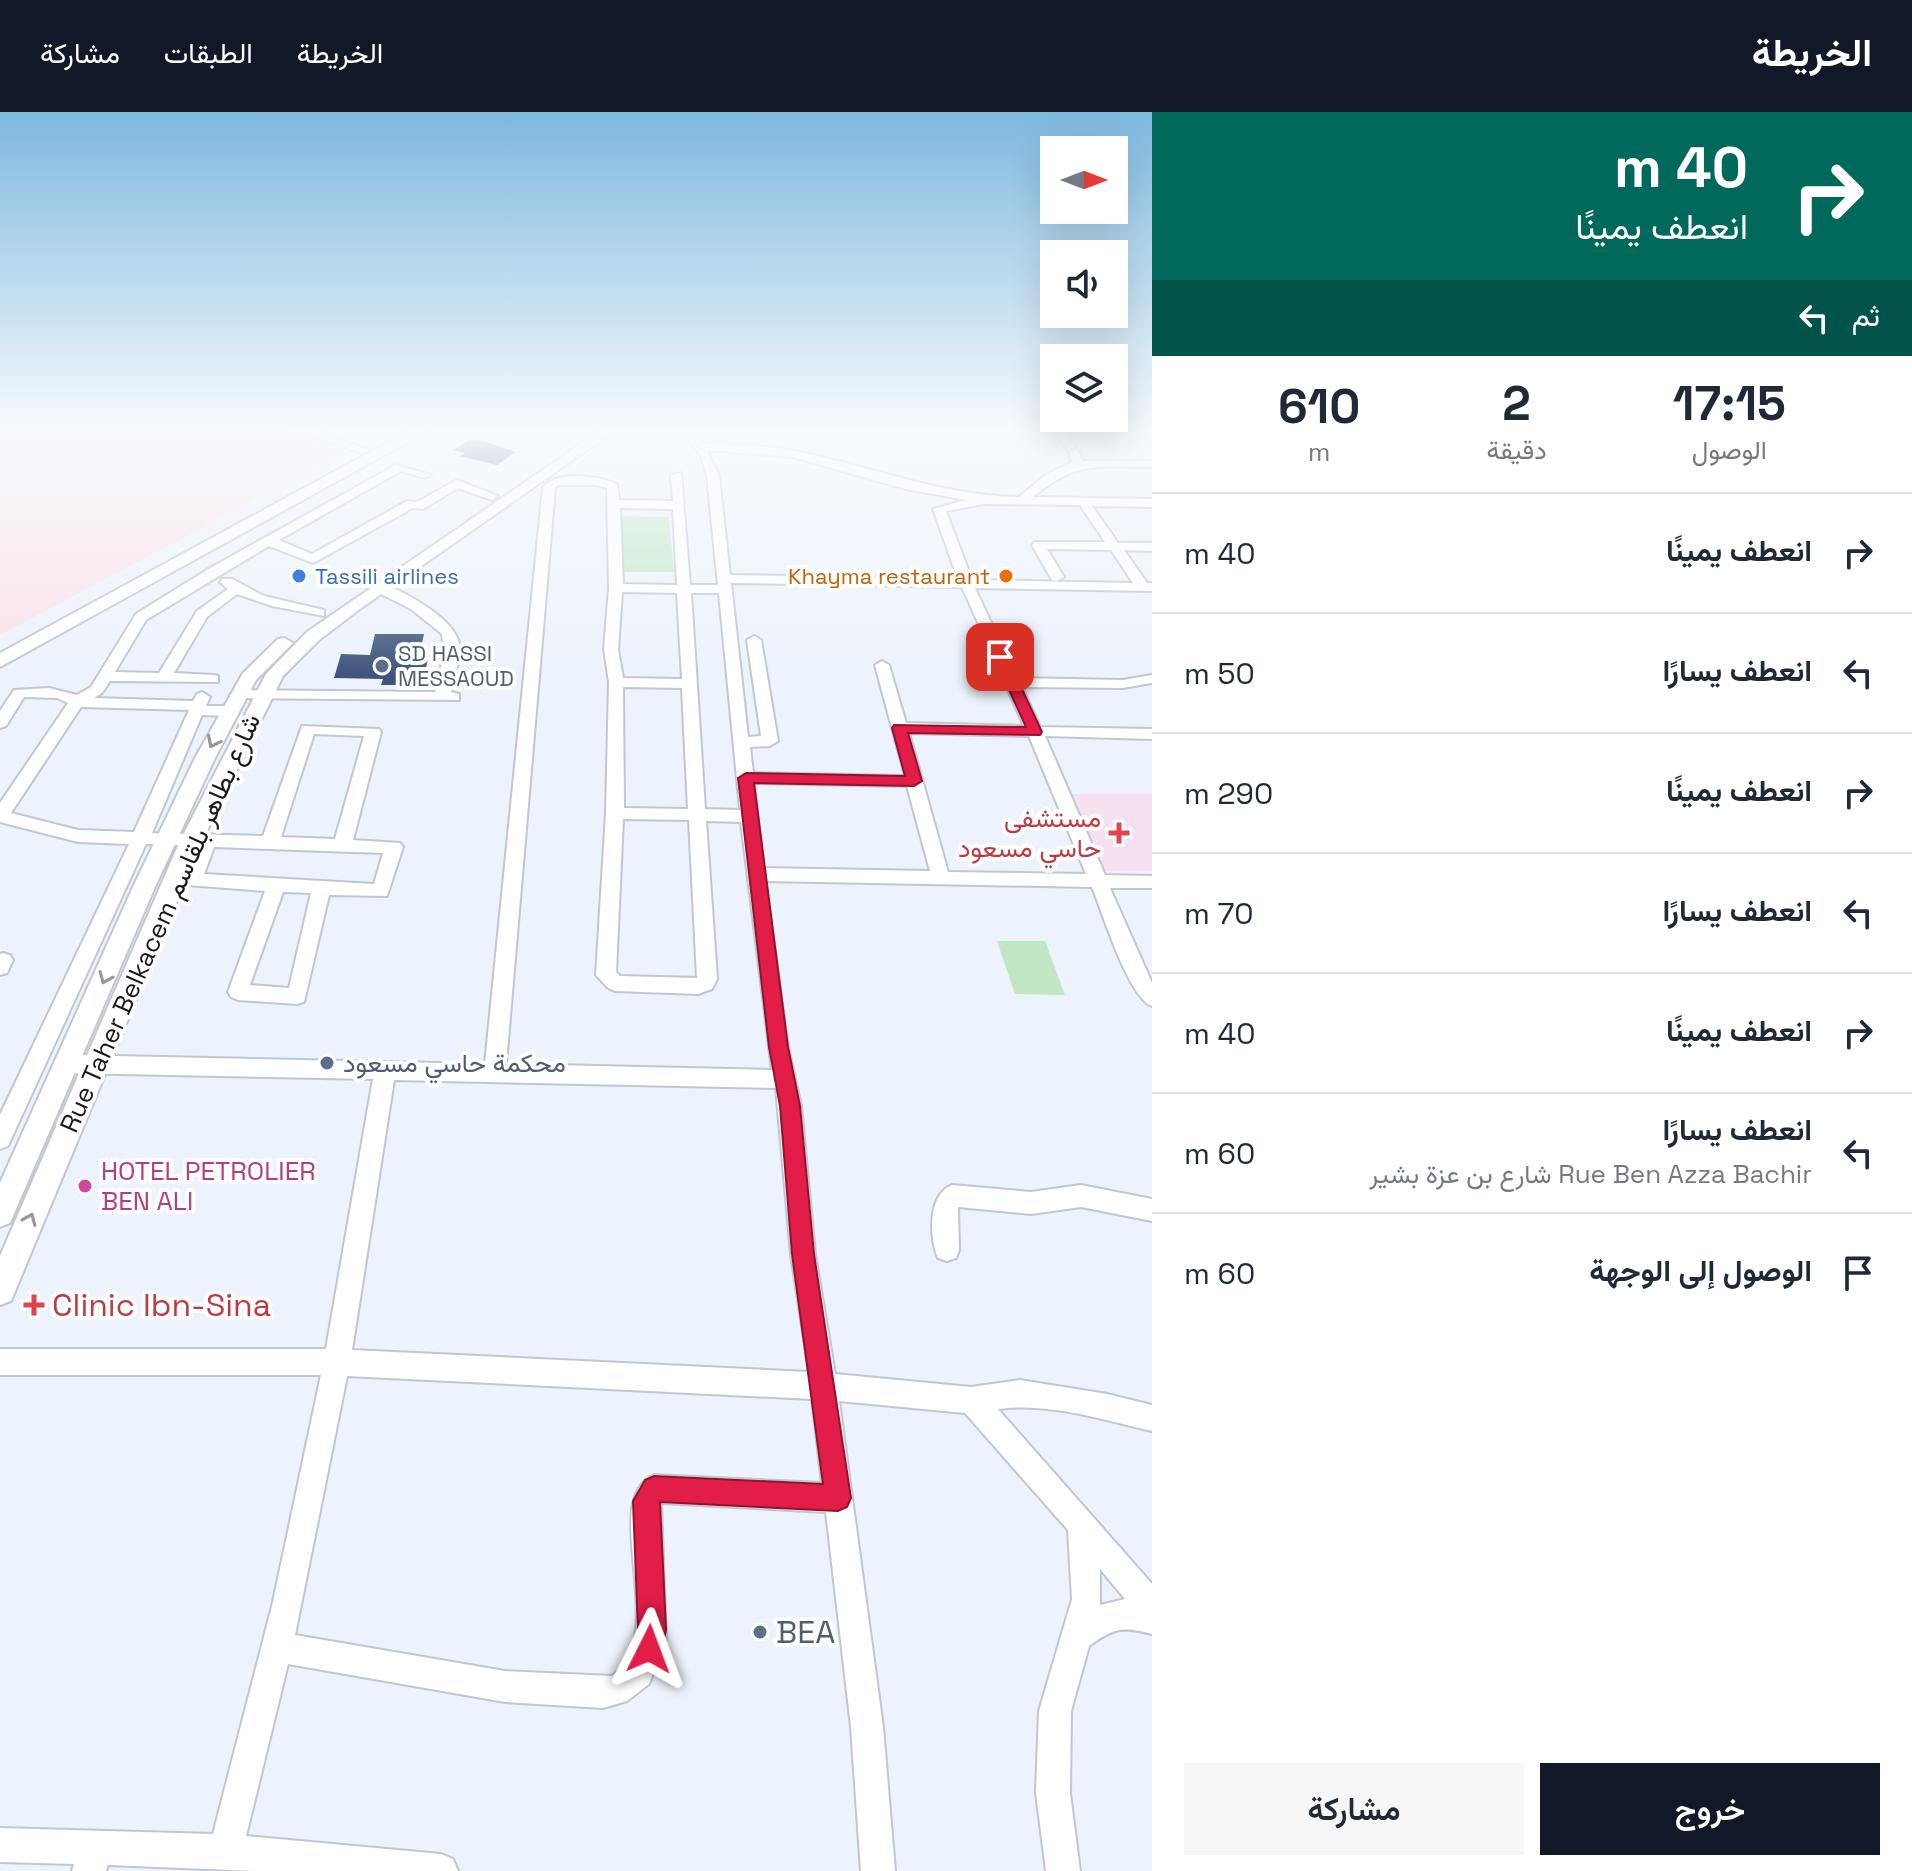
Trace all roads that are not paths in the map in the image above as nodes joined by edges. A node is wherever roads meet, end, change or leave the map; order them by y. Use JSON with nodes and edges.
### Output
{"nodes":[{"id":1,"x":251,"y":512,"type":"edge"},
{"id":2,"x":273,"y":512,"type":"edge"},
{"id":3,"x":320,"y":512,"type":"edge"},
{"id":4,"x":397,"y":512,"type":"edge"},
{"id":5,"x":470,"y":512,"type":"edge"},
{"id":6,"x":484,"y":512,"type":"edge"},
{"id":7,"x":547,"y":512,"type":"edge"},
{"id":8,"x":614,"y":512,"type":"edge"},
{"id":9,"x":679,"y":512,"type":"edge"},
{"id":10,"x":717,"y":512,"type":"edge"},
{"id":11,"x":940,"y":512,"type":"edge"},
{"id":12,"x":1091,"y":512,"type":"edge"},
{"id":13,"x":269,"y":541,"type":"junction"},
{"id":14,"x":1114,"y":546,"type":"junction"},
{"id":15,"x":1152,"y":547,"type":"edge"},
{"id":16,"x":215,"y":571,"type":"junction"},
{"id":17,"x":1057,"y":577,"type":"dead end"},
{"id":18,"x":966,"y":582,"type":"junction"},
{"id":19,"x":374,"y":584,"type":"junction"},
{"id":20,"x":725,"y":584,"type":"junction"},
{"id":21,"x":1146,"y":585,"type":"edge"},
{"id":22,"x":616,"y":588,"type":"junction"},
{"id":23,"x":684,"y":588,"type":"junction"},
{"id":24,"x":236,"y":589,"type":"junction"},
{"id":25,"x":319,"y":613,"type":"junction"},
{"id":26,"x":754,"y":640,"type":"dead end"},
{"id":27,"x":0,"y":647,"type":"edge"},
{"id":28,"x":0,"y":661,"type":"edge"},
{"id":29,"x":882,"y":665,"type":"dead end"},
{"id":30,"x":759,"y":671,"type":"junction"},
{"id":31,"x":733,"y":672,"type":"junction"},
{"id":32,"x":106,"y":676,"type":"junction"},
{"id":33,"x":164,"y":677,"type":"junction"},
{"id":34,"x":213,"y":679,"type":"dead end"},
{"id":35,"x":1152,"y":679,"type":"edge"},
{"id":36,"x":616,"y":682,"type":"junction"},
{"id":37,"x":1012,"y":682,"type":"junction"},
{"id":38,"x":690,"y":684,"type":"junction"},
{"id":39,"x":0,"y":693,"type":"edge"},
{"id":40,"x":19,"y":693,"type":"junction"},
{"id":41,"x":262,"y":696,"type":"junction"},
{"id":42,"x":76,"y":702,"type":"junction"},
{"id":43,"x":234,"y":703,"type":"junction"},
{"id":44,"x":199,"y":704,"type":"junction"},
{"id":45,"x":0,"y":723,"type":"edge"},
{"id":46,"x":899,"y":728,"type":"junction"},
{"id":47,"x":1035,"y":732,"type":"junction"},
{"id":48,"x":1152,"y":734,"type":"edge"},
{"id":49,"x":741,"y":742,"type":"junction"},
{"id":50,"x":746,"y":778,"type":"junction"},
{"id":51,"x":914,"y":781,"type":"junction"},
{"id":52,"x":615,"y":813,"type":"junction"},
{"id":53,"x":697,"y":813,"type":"junction"},
{"id":54,"x":749,"y":816,"type":"junction"},
{"id":55,"x":141,"y":837,"type":"junction"},
{"id":56,"x":164,"y":837,"type":"junction"},
{"id":57,"x":199,"y":841,"type":"junction"},
{"id":58,"x":270,"y":843,"type":"junction"},
{"id":59,"x":342,"y":846,"type":"junction"},
{"id":60,"x":755,"y":874,"type":"junction"},
{"id":61,"x":941,"y":877,"type":"junction"},
{"id":62,"x":1099,"y":881,"type":"junction"},
{"id":63,"x":1152,"y":882,"type":"edge"},
{"id":64,"x":276,"y":885,"type":"junction"},
{"id":65,"x":322,"y":887,"type":"junction"},
{"id":66,"x":1152,"y":998,"type":"edge"},
{"id":67,"x":69,"y":1064,"type":"junction"},
{"id":68,"x":96,"y":1064,"type":"junction"},
{"id":69,"x":385,"y":1070,"type":"junction"},
{"id":70,"x":495,"y":1072,"type":"junction"},
{"id":71,"x":784,"y":1079,"type":"junction"},
{"id":72,"x":1,"y":1135,"type":"edge"},
{"id":73,"x":1152,"y":1210,"type":"edge"},
{"id":74,"x":0,"y":1214,"type":"edge"},
{"id":75,"x":947,"y":1250,"type":"dead end"},
{"id":76,"x":0,"y":1291,"type":"edge"},
{"id":77,"x":0,"y":1362,"type":"edge"},
{"id":78,"x":337,"y":1362,"type":"junction"},
{"id":79,"x":824,"y":1386,"type":"junction"},
{"id":80,"x":971,"y":1400,"type":"junction"},
{"id":81,"x":1152,"y":1418,"type":"edge"},
{"id":82,"x":838,"y":1498,"type":"junction"},
{"id":83,"x":1082,"y":1529,"type":"junction"},
{"id":84,"x":1152,"y":1607,"type":"edge"},
{"id":85,"x":1152,"y":1619,"type":"edge"},
{"id":86,"x":1079,"y":1635,"type":"junction"},
{"id":87,"x":275,"y":1647,"type":"junction"},
{"id":88,"x":0,"y":1845,"type":"edge"},
{"id":89,"x":225,"y":1851,"type":"junction"},
{"id":90,"x":92,"y":1859,"type":"edge"},
{"id":91,"x":387,"y":1868,"type":"edge"},
{"id":92,"x":441,"y":1871,"type":"edge"},
{"id":93,"x":878,"y":1871,"type":"edge"},
{"id":94,"x":1063,"y":1871,"type":"edge"}],
"edges":[{"from":1,"to":27,"type":"highway"},
{"from":2,"to":28,"type":"highway"},
{"from":3,"to":13,"type":"street"},
{"from":4,"to":13,"type":"street"},
{"from":5,"to":19,"type":"main road","name":"Rue Taher Belkacem شارع بطاهر بلقاسم"},
{"from":6,"to":19,"type":"main road","name":"Rue Taher Belkacem شارع بطاهر بلقاسم"},
{"from":7,"to":70,"type":"street"},
{"from":8,"to":22,"type":"street"},
{"from":9,"to":23,"type":"street"},
{"from":10,"to":20,"type":"street"},
{"from":11,"to":18,"type":"street"},
{"from":12,"to":14,"type":"street"},
{"from":13,"to":16,"type":"street"},
{"from":14,"to":15,"type":"street"},
{"from":14,"to":17,"type":"street"},
{"from":14,"to":21,"type":"street"},
{"from":16,"to":24,"type":"street"},
{"from":16,"to":32,"type":"street"},
{"from":18,"to":20,"type":"street"},
{"from":18,"to":21,"type":"street"},
{"from":18,"to":37,"type":"street"},
{"from":19,"to":25,"type":"main road","name":"Rue Taher Belkacem شارع بطاهر بلقاسم"},
{"from":19,"to":41,"type":"main road","name":"Rue Taher Belkacem شارع بطاهر بلقاسم"},
{"from":19,"to":41,"type":"street"},
{"from":20,"to":23,"type":"street"},
{"from":20,"to":31,"type":"street"},
{"from":22,"to":23,"type":"street"},
{"from":22,"to":36,"type":"street"},
{"from":23,"to":38,"type":"street"},
{"from":24,"to":25,"type":"street"},
{"from":24,"to":33,"type":"street"},
{"from":25,"to":43,"type":"main road","name":"Rue Taher Belkacem شارع بطاهر بلقاسم"},
{"from":26,"to":30,"type":"street"},
{"from":29,"to":46,"type":"street"},
{"from":30,"to":31,"type":"street"},
{"from":30,"to":49,"type":"street"},
{"from":31,"to":49,"type":"street"},
{"from":32,"to":33,"type":"street"},
{"from":32,"to":42,"type":"street"},
{"from":33,"to":34,"type":"street"},
{"from":35,"to":37,"type":"street"},
{"from":36,"to":38,"type":"street"},
{"from":36,"to":52,"type":"street"},
{"from":37,"to":47,"type":"street"},
{"from":38,"to":53,"type":"street"},
{"from":39,"to":40,"type":"street"},
{"from":40,"to":42,"type":"street"},
{"from":40,"to":45,"type":"street"},
{"from":41,"to":43,"type":"street"},
{"from":41,"to":57,"type":"main road","name":"Rue Taher Belkacem شارع بطاهر بلقاسم"},
{"from":42,"to":44,"type":"street"},
{"from":42,"to":55,"type":"street"},
{"from":43,"to":44,"type":"street"},
{"from":43,"to":56,"type":"main road","name":"Rue Taher Belkacem شارع بطاهر بلقاسم","one_way":true},
{"from":44,"to":55,"type":"street"},
{"from":46,"to":47,"type":"street"},
{"from":46,"to":51,"type":"street"},
{"from":47,"to":48,"type":"street"},
{"from":47,"to":62,"type":"street"},
{"from":49,"to":50,"type":"street"},
{"from":50,"to":51,"type":"street"},
{"from":50,"to":54,"type":"street"},
{"from":51,"to":61,"type":"street"},
{"from":52,"to":53,"type":"street"},
{"from":52,"to":53,"type":"street"},
{"from":53,"to":54,"type":"street"},
{"from":54,"to":60,"type":"street"},
{"from":55,"to":56,"type":"street"},
{"from":55,"to":72,"type":"street"},
{"from":56,"to":57,"type":"street"},
{"from":56,"to":67,"type":"main road","name":"Rue Taher Belkacem شارع بطاهر بلقاسم","one_way":true},
{"from":57,"to":58,"type":"street"},
{"from":57,"to":64,"type":"street"},
{"from":57,"to":68,"type":"main road","name":"Rue Taher Belkacem شارع بطاهر بلقاسم"},
{"from":58,"to":59,"type":"street"},
{"from":58,"to":59,"type":"street"},
{"from":59,"to":65,"type":"street"},
{"from":60,"to":61,"type":"street"},
{"from":60,"to":71,"type":"street"},
{"from":61,"to":62,"type":"street"},
{"from":62,"to":63,"type":"street"},
{"from":62,"to":66,"type":"street"},
{"from":64,"to":65,"type":"street"},
{"from":64,"to":65,"type":"street"},
{"from":67,"to":68,"type":"street"},
{"from":67,"to":74,"type":"main road","name":"Rue Taher Belkacem شارع بطاهر بلقاسم"},
{"from":68,"to":69,"type":"street"},
{"from":76,"to":68,"type":"main road","name":"Rue Taher Belkacem شارع بطاهر بلقاسم","one_way":true},
{"from":69,"to":70,"type":"street"},
{"from":69,"to":78,"type":"street"},
{"from":70,"to":71,"type":"street"},
{"from":71,"to":79,"type":"street"},
{"from":73,"to":75,"type":"street"},
{"from":77,"to":78,"type":"street"},
{"from":78,"to":79,"type":"street"},
{"from":78,"to":87,"type":"street"},
{"from":79,"to":80,"type":"street"},
{"from":79,"to":82,"type":"street"},
{"from":80,"to":81,"type":"street"},
{"from":80,"to":83,"type":"street"},
{"from":82,"to":87,"type":"street"},
{"from":82,"to":93,"type":"street"},
{"from":83,"to":84,"type":"street"},
{"from":83,"to":86,"type":"street"},
{"from":85,"to":86,"type":"street"},
{"from":86,"to":94,"type":"street"},
{"from":87,"to":89,"type":"street"},
{"from":88,"to":90,"type":"street"},
{"from":89,"to":90,"type":"street"},
{"from":89,"to":91,"type":"street"},
{"from":91,"to":92,"type":"street"}]}
